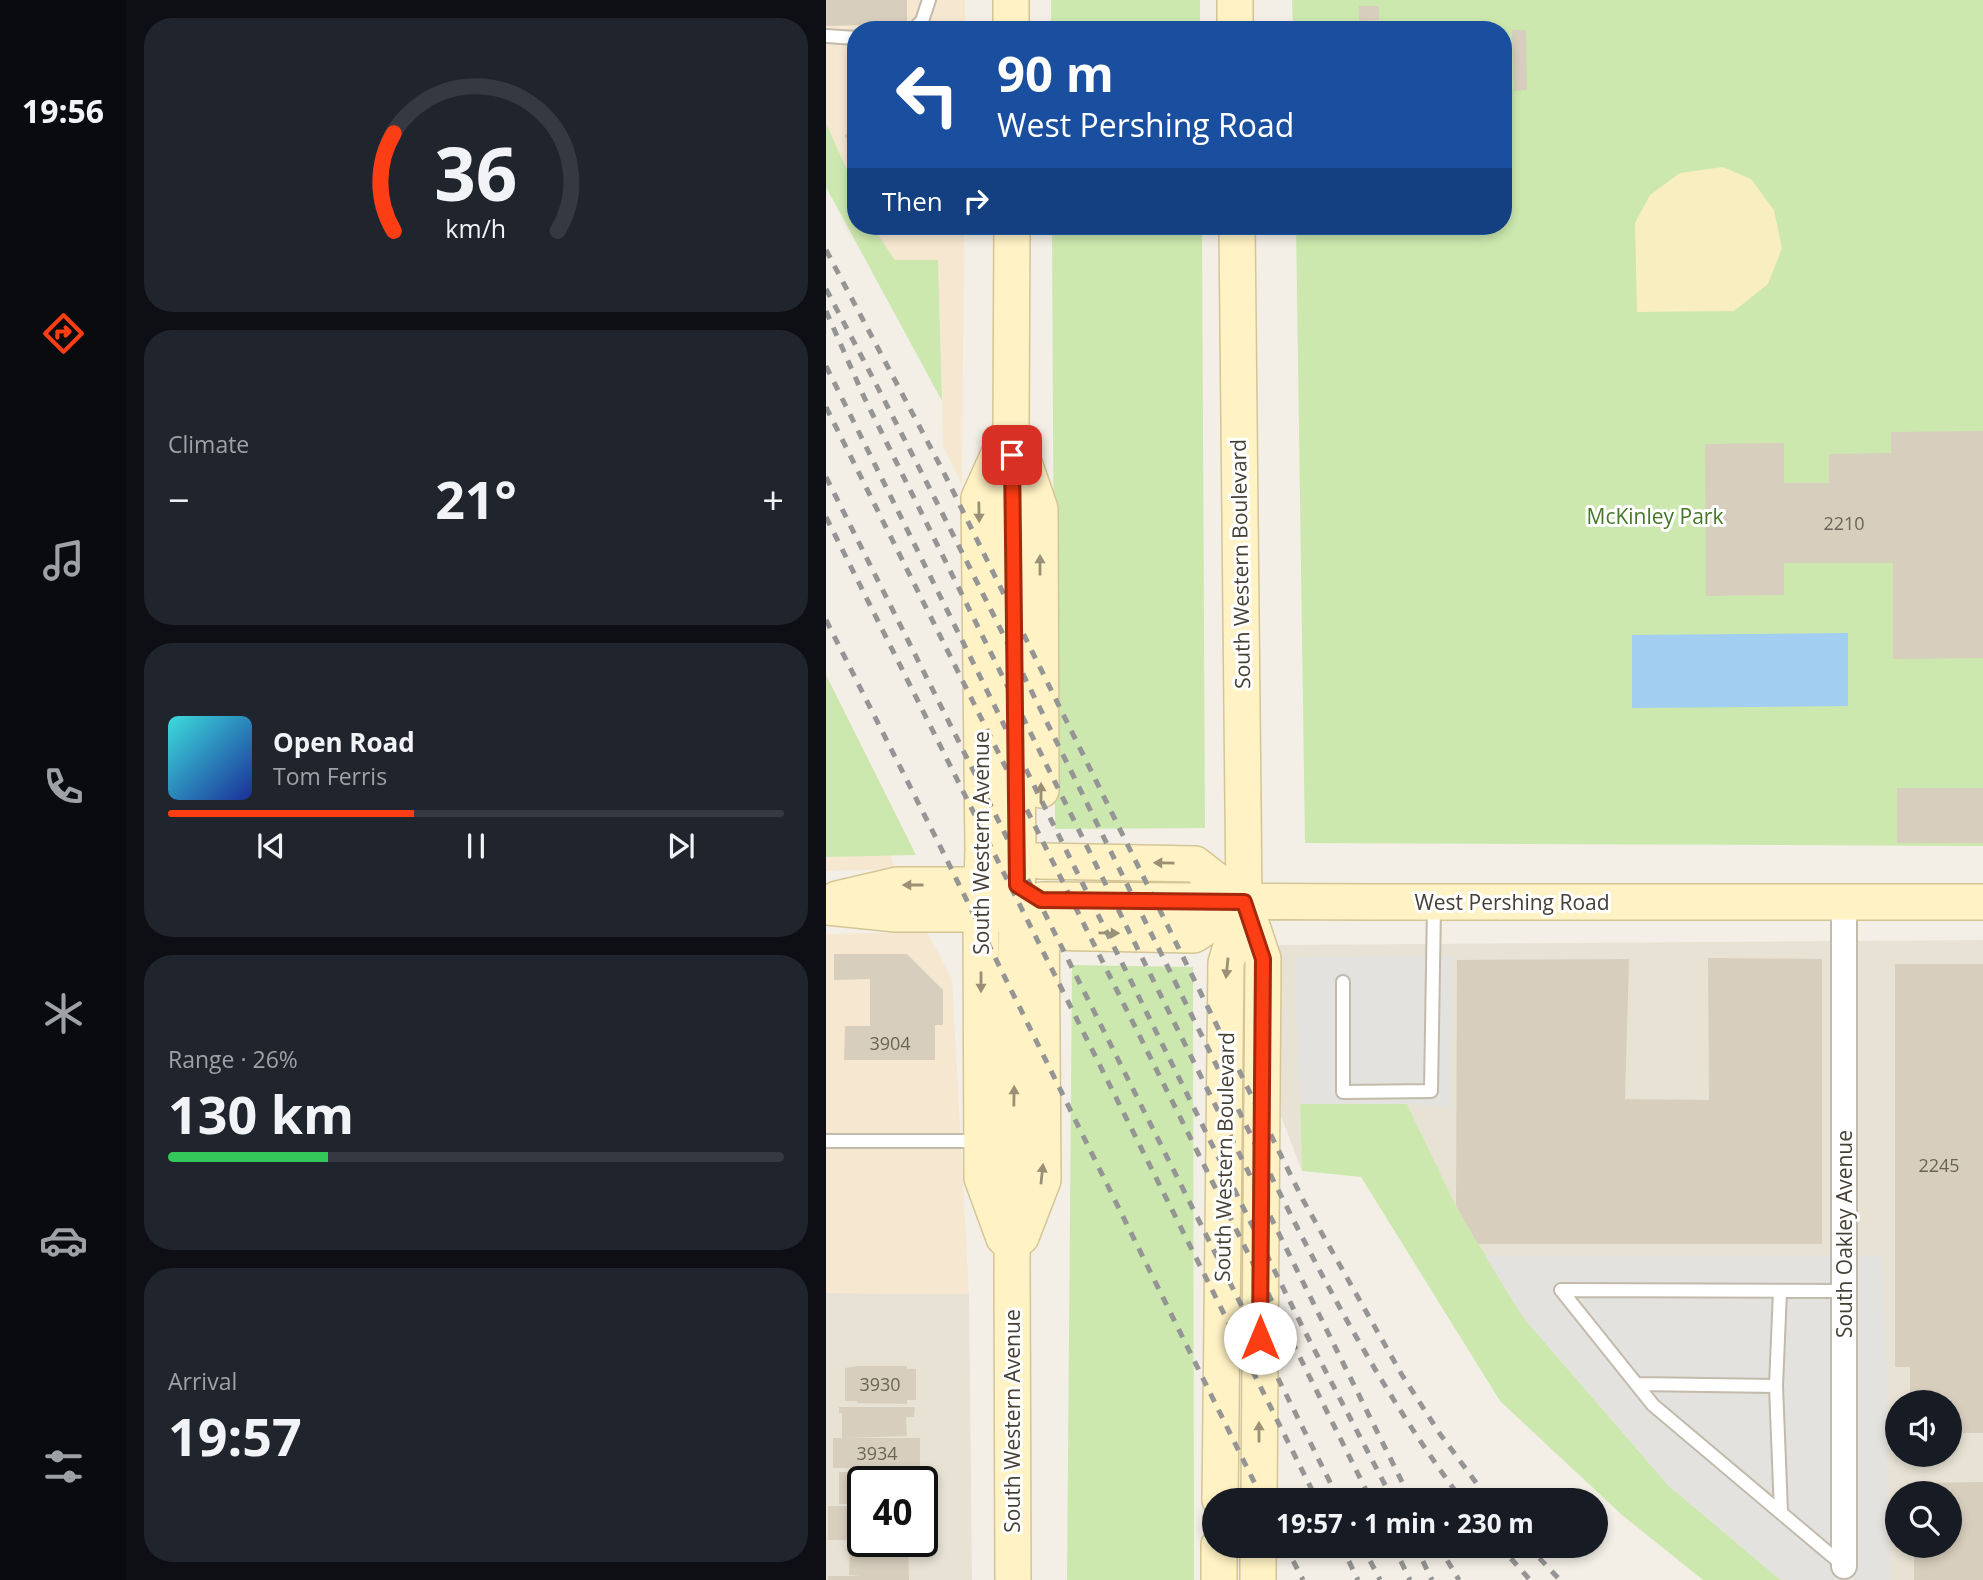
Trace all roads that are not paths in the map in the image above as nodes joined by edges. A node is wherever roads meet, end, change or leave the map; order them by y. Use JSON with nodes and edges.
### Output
{"nodes":[{"id":1,"x":929,"y":0,"type":"edge"},
{"id":2,"x":1011,"y":0,"type":"edge"},
{"id":3,"x":1235,"y":0,"type":"edge"},
{"id":4,"x":921,"y":21,"type":"edge"},
{"id":5,"x":1011,"y":21,"type":"edge"},
{"id":6,"x":1235,"y":21,"type":"edge"},
{"id":7,"x":826,"y":36,"type":"edge"},
{"id":8,"x":847,"y":37,"type":"edge"},
{"id":9,"x":1012,"y":235,"type":"edge"},
{"id":10,"x":1237,"y":235,"type":"edge"},
{"id":11,"x":1012,"y":427,"type":"junction"},
{"id":12,"x":1031,"y":898,"type":"junction"},
{"id":13,"x":981,"y":899,"type":"junction"},
{"id":14,"x":826,"y":902,"type":"edge"},
{"id":15,"x":1244,"y":902,"type":"junction"},
{"id":16,"x":1434,"y":902,"type":"junction"},
{"id":17,"x":1844,"y":902,"type":"junction"},
{"id":18,"x":1983,"y":902,"type":"edge"},
{"id":19,"x":826,"y":907,"type":"edge"},
{"id":20,"x":1343,"y":982,"type":"dead end"},
{"id":21,"x":826,"y":1141,"type":"edge"},
{"id":22,"x":998,"y":1141,"type":"junction"},
{"id":23,"x":1012,"y":1262,"type":"junction"},
{"id":24,"x":1780,"y":1291,"type":"junction"},
{"id":25,"x":1844,"y":1291,"type":"junction"},
{"id":26,"x":1636,"y":1384,"type":"junction"},
{"id":27,"x":1776,"y":1386,"type":"junction"},
{"id":28,"x":1220,"y":1488,"type":"edge"},
{"id":29,"x":1259,"y":1488,"type":"edge"},
{"id":30,"x":1781,"y":1513,"type":"junction"},
{"id":31,"x":1219,"y":1558,"type":"edge"},
{"id":32,"x":1258,"y":1558,"type":"edge"},
{"id":33,"x":1844,"y":1566,"type":"joint"},
{"id":34,"x":1013,"y":1580,"type":"edge"},
{"id":35,"x":1219,"y":1580,"type":"edge"},
{"id":36,"x":1258,"y":1580,"type":"edge"}],
"edges":[{"from":1,"to":4,"type":"lane"},
{"from":2,"to":5,"type":"main road"},
{"from":3,"to":6,"type":"main road"},
{"from":7,"to":8,"type":"lane"},
{"from":9,"to":11,"type":"main road","name":"South Western Avenue"},
{"from":10,"to":15,"type":"main road","name":"South Western Boulevard"},
{"from":12,"to":11,"type":"main road","name":"South Western Avenue","one_way":true},
{"from":11,"to":13,"type":"main road","name":"South Western Avenue","one_way":true},
{"from":12,"to":13,"type":"main road"},
{"from":12,"to":15,"type":"main road","one_way":true},
{"from":12,"to":15,"type":"main road"},
{"from":22,"to":12,"type":"main road","name":"South Western Avenue","one_way":true},
{"from":23,"to":12,"type":"main road","name":"South Western Avenue","one_way":true},
{"from":13,"to":14,"type":"main road","one_way":true},
{"from":13,"to":19,"type":"main road"},
{"from":13,"to":22,"type":"main road","name":"South Western Avenue","one_way":true},
{"from":15,"to":16,"type":"main road","name":"West Pershing Road"},
{"from":15,"to":28,"type":"main road","name":"South Western Boulevard","one_way":true},
{"from":29,"to":15,"type":"main road","name":"South Western Boulevard","one_way":true},
{"from":16,"to":17,"type":"main road","name":"West Pershing Road"},
{"from":16,"to":20,"type":"lane"},
{"from":17,"to":18,"type":"main road","name":"West Pershing Road"},
{"from":17,"to":25,"type":"street","name":"South Oakley Avenue"},
{"from":21,"to":22,"type":"lane"},
{"from":22,"to":23,"type":"main road","name":"South Western Avenue"},
{"from":23,"to":34,"type":"main road","name":"South Western Avenue"},
{"from":24,"to":25,"type":"lane"},
{"from":24,"to":26,"type":"lane"},
{"from":24,"to":27,"type":"lane"},
{"from":25,"to":33,"type":"street","name":"South Oakley Avenue"},
{"from":26,"to":27,"type":"lane"},
{"from":26,"to":30,"type":"lane"},
{"from":27,"to":30,"type":"lane"},
{"from":30,"to":33,"type":"lane"},
{"from":31,"to":35,"type":"main road"},
{"from":32,"to":36,"type":"main road"}]}
